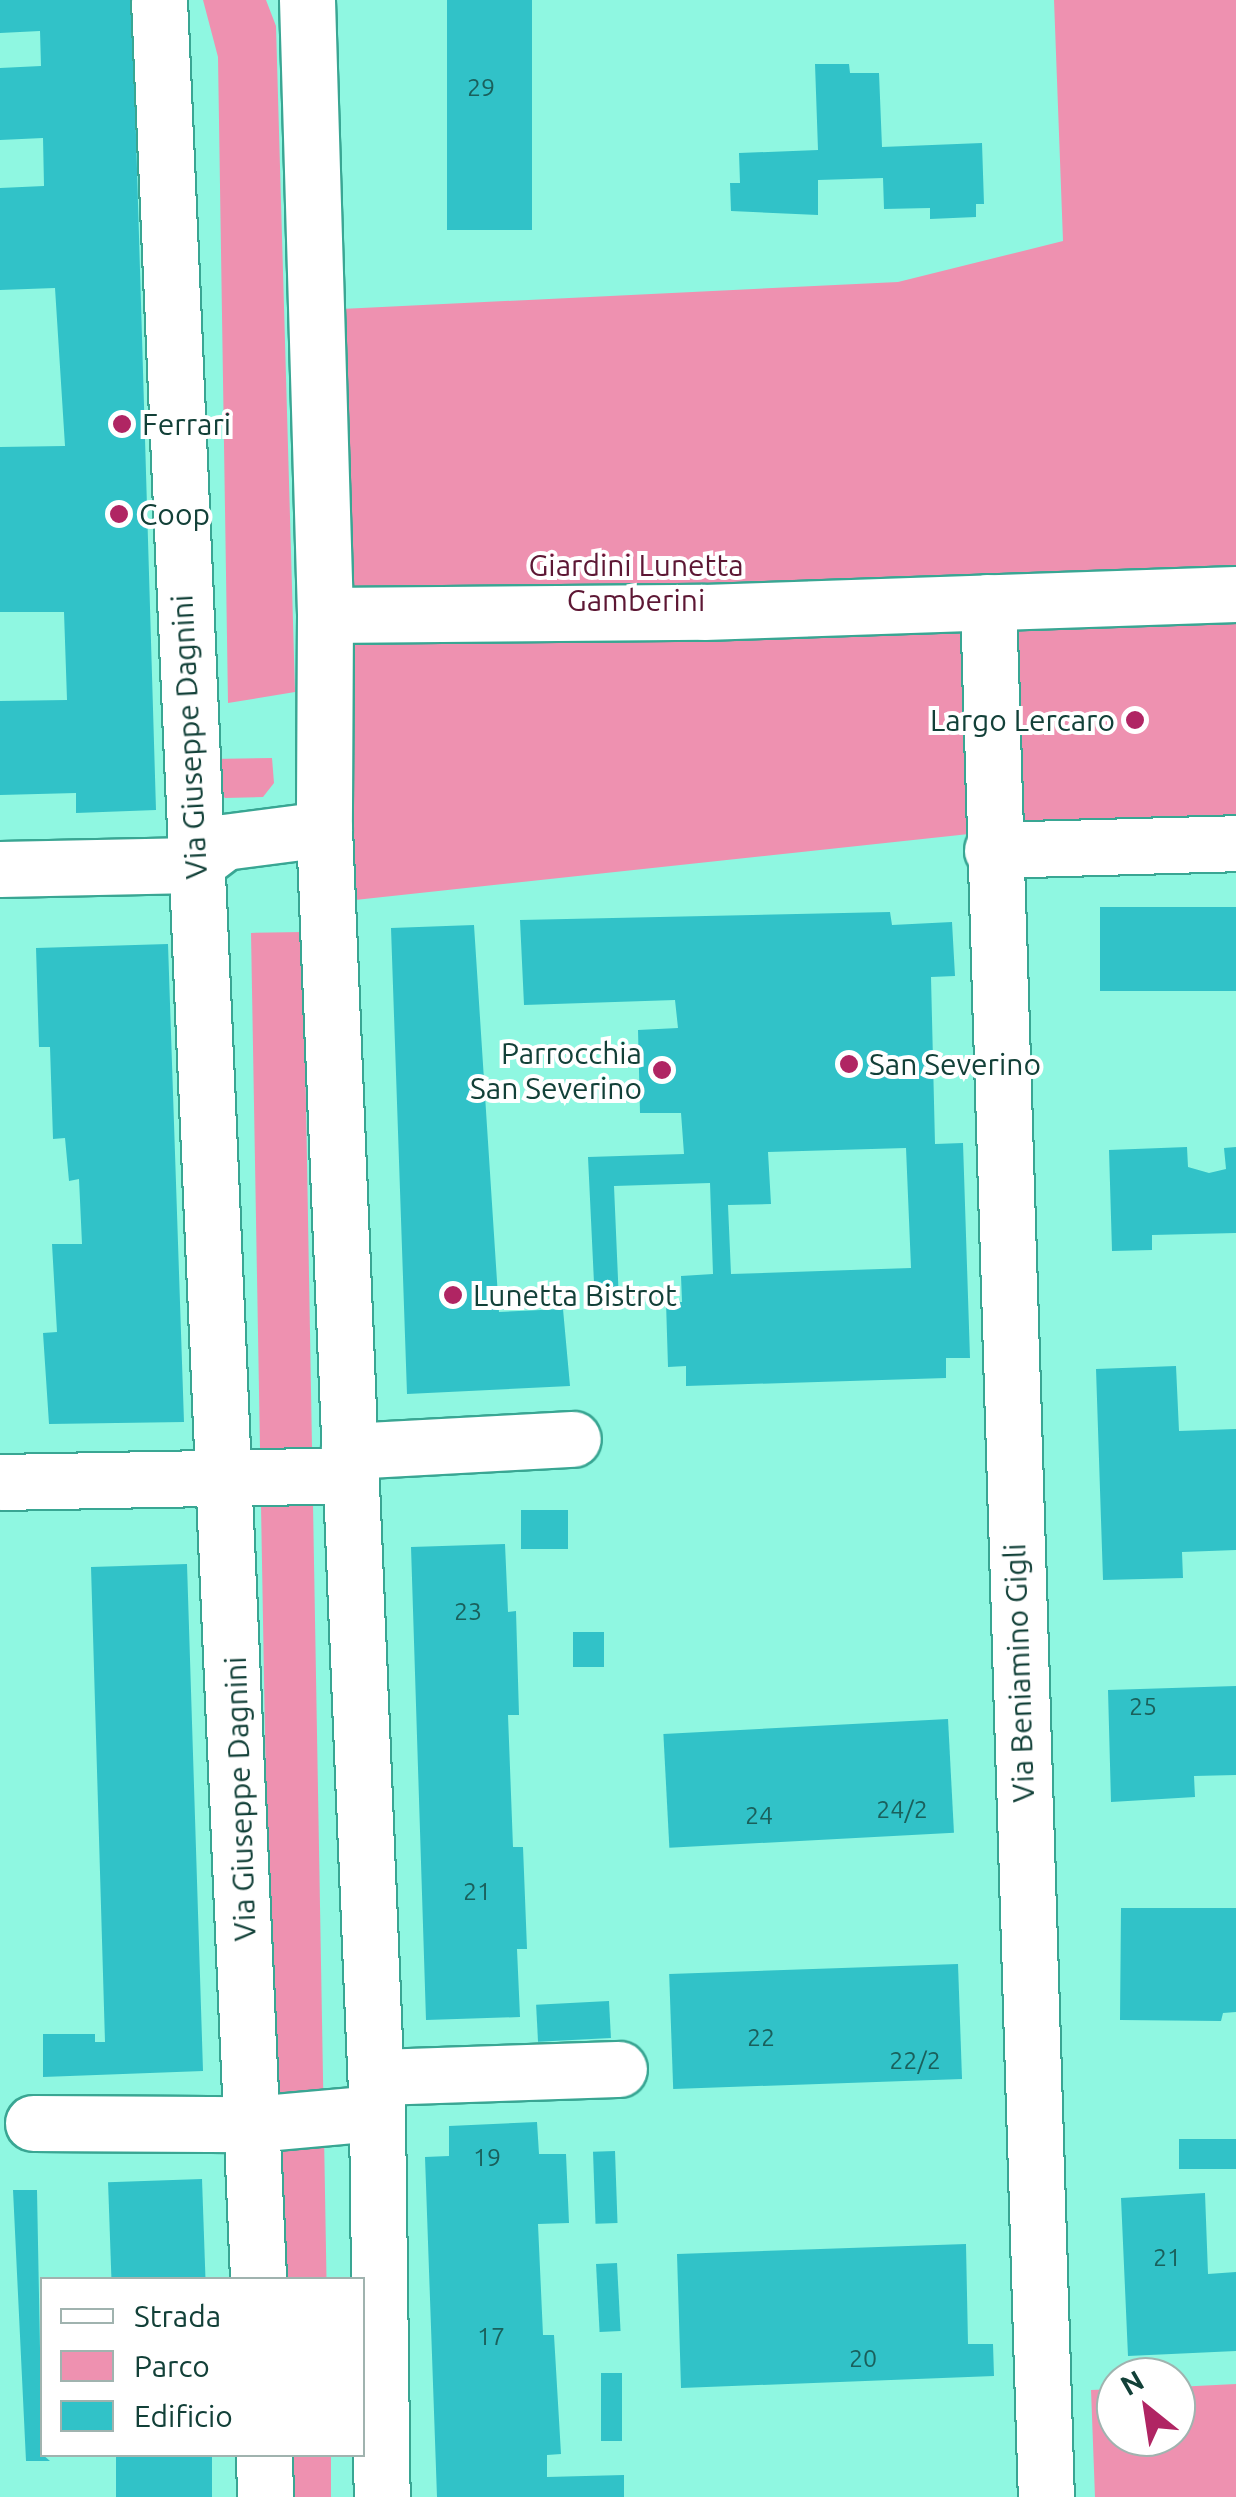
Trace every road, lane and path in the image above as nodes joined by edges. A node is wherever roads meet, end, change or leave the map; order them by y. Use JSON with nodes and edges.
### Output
{"nodes":[{"id":1,"x":159,"y":0,"type":"edge"},
{"id":2,"x":307,"y":0,"type":"edge"},
{"id":3,"x":1236,"y":594,"type":"edge"},
{"id":4,"x":988,"y":602,"type":"junction"},
{"id":5,"x":325,"y":615,"type":"junction"},
{"id":6,"x":324,"y":829,"type":"junction"},
{"id":7,"x":1236,"y":843,"type":"edge"},
{"id":8,"x":992,"y":850,"type":"junction"},
{"id":9,"x":194,"y":864,"type":"junction"},
{"id":10,"x":0,"y":869,"type":"edge"},
{"id":11,"x":572,"y":1438,"type":"dead end"},
{"id":12,"x":349,"y":1463,"type":"junction"},
{"id":13,"x":227,"y":1473,"type":"junction"},
{"id":14,"x":0,"y":1482,"type":"edge"},
{"id":15,"x":619,"y":2068,"type":"dead end"},
{"id":16,"x":377,"y":2095,"type":"junction"},
{"id":17,"x":32,"y":2123,"type":"dead end"},
{"id":18,"x":252,"y":2124,"type":"junction"},
{"id":19,"x":258,"y":2277,"type":"edge"},
{"id":20,"x":264,"y":2457,"type":"edge"},
{"id":21,"x":265,"y":2497,"type":"edge"},
{"id":22,"x":382,"y":2497,"type":"edge"},
{"id":23,"x":1046,"y":2497,"type":"edge"}],
"edges":[{"from":1,"to":9,"type":"street","name":"Via Giuseppe Dagnini"},
{"from":2,"to":5,"type":"street"},
{"from":3,"to":4,"type":"street"},
{"from":4,"to":5,"type":"street"},
{"from":4,"to":8,"type":"street","name":"Via Beniamino Gigli"},
{"from":5,"to":6,"type":"street"},
{"from":6,"to":9,"type":"street"},
{"from":6,"to":12,"type":"street"},
{"from":7,"to":8,"type":"street"},
{"from":8,"to":23,"type":"street","name":"Via Beniamino Gigli"},
{"from":9,"to":10,"type":"street"},
{"from":9,"to":13,"type":"street","name":"Via Giuseppe Dagnini"},
{"from":11,"to":12,"type":"street"},
{"from":12,"to":13,"type":"street"},
{"from":12,"to":16,"type":"street"},
{"from":13,"to":14,"type":"street"},
{"from":13,"to":18,"type":"street","name":"Via Giuseppe Dagnini"},
{"from":15,"to":16,"type":"street"},
{"from":16,"to":18,"type":"street"},
{"from":16,"to":22,"type":"street"},
{"from":17,"to":18,"type":"street"},
{"from":18,"to":19,"type":"street","name":"Via Giuseppe Dagnini"},
{"from":20,"to":21,"type":"street"}]}
